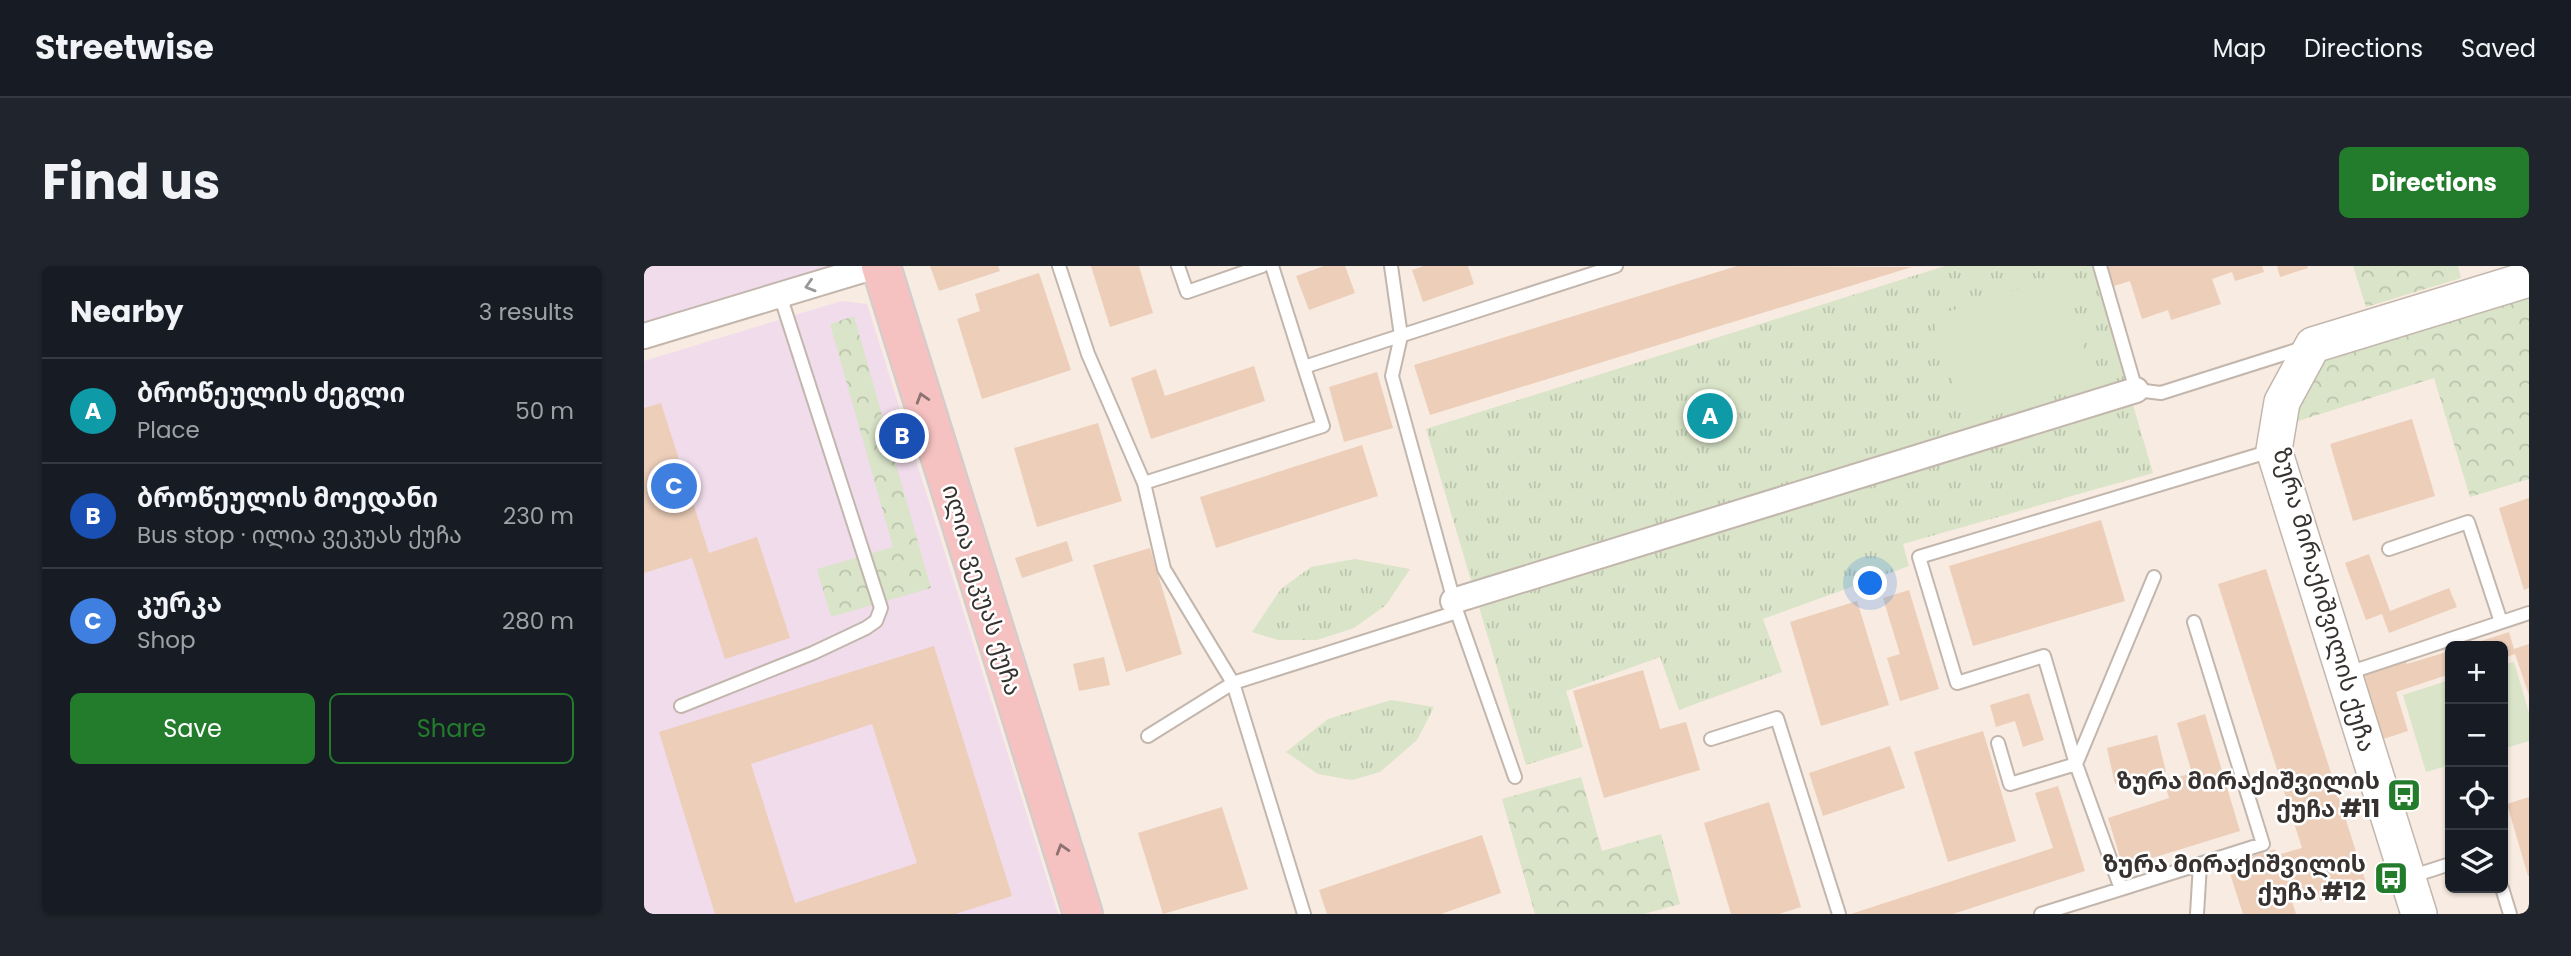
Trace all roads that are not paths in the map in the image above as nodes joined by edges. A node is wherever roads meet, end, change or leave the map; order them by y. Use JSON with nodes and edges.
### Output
{"nodes":[{"id":1,"x":876,"y":266,"type":"edge"},
{"id":2,"x":881,"y":266,"type":"edge"},
{"id":3,"x":1059,"y":266,"type":"edge"},
{"id":4,"x":1178,"y":266,"type":"edge"},
{"id":5,"x":1262,"y":266,"type":"edge"},
{"id":6,"x":1272,"y":266,"type":"edge"},
{"id":7,"x":1391,"y":266,"type":"edge"},
{"id":8,"x":1616,"y":266,"type":"edge"},
{"id":9,"x":2100,"y":266,"type":"edge"},
{"id":10,"x":2529,"y":279,"type":"edge"},
{"id":11,"x":780,"y":295,"type":"junction"},
{"id":12,"x":644,"y":336,"type":"edge"},
{"id":13,"x":1401,"y":336,"type":"junction"},
{"id":14,"x":2313,"y":345,"type":"junction"},
{"id":15,"x":1304,"y":367,"type":"junction"},
{"id":16,"x":2136,"y":390,"type":"junction"},
{"id":17,"x":2274,"y":450,"type":"junction"},
{"id":18,"x":1144,"y":483,"type":"junction"},
{"id":19,"x":2389,"y":549,"type":"dead end"},
{"id":20,"x":2154,"y":577,"type":"dead end"},
{"id":21,"x":1455,"y":607,"type":"junction"},
{"id":22,"x":2529,"y":613,"type":"edge"},
{"id":23,"x":2194,"y":622,"type":"dead end"},
{"id":24,"x":2501,"y":622,"type":"junction"},
{"id":25,"x":2344,"y":675,"type":"junction"},
{"id":26,"x":1233,"y":683,"type":"junction"},
{"id":27,"x":681,"y":706,"type":"dead end"},
{"id":28,"x":1148,"y":736,"type":"dead end"},
{"id":29,"x":1711,"y":739,"type":"dead end"},
{"id":30,"x":1998,"y":743,"type":"dead end"},
{"id":31,"x":2076,"y":764,"type":"junction"},
{"id":32,"x":1515,"y":777,"type":"dead end"},
{"id":33,"x":2200,"y":864,"type":"junction"},
{"id":34,"x":2445,"y":866,"type":"edge"},
{"id":35,"x":2407,"y":878,"type":"junction"},
{"id":36,"x":2121,"y":889,"type":"junction"},
{"id":37,"x":2504,"y":893,"type":"edge"},
{"id":38,"x":1083,"y":914,"type":"edge"},
{"id":39,"x":1304,"y":914,"type":"edge"},
{"id":40,"x":1839,"y":914,"type":"edge"},
{"id":41,"x":2041,"y":914,"type":"edge"},
{"id":42,"x":2197,"y":914,"type":"edge"},
{"id":43,"x":2419,"y":914,"type":"edge"},
{"id":44,"x":2510,"y":914,"type":"edge"}],
"edges":[{"from":1,"to":11,"type":"street","one_way":true},
{"from":38,"to":2,"type":"main road","name":"ილია ვეკუას ქუჩა","one_way":true},
{"from":3,"to":18,"type":"lane"},
{"from":4,"to":5,"type":"lane"},
{"from":6,"to":15,"type":"lane"},
{"from":7,"to":13,"type":"lane"},
{"from":8,"to":13,"type":"lane"},
{"from":9,"to":16,"type":"lane"},
{"from":10,"to":14,"type":"street"},
{"from":11,"to":12,"type":"street"},
{"from":11,"to":27,"type":"lane"},
{"from":13,"to":15,"type":"lane"},
{"from":13,"to":21,"type":"lane"},
{"from":14,"to":16,"type":"lane"},
{"from":14,"to":17,"type":"street","name":"ზურა მირაქიშვილის ქუჩა"},
{"from":15,"to":18,"type":"lane"},
{"from":16,"to":21,"type":"street"},
{"from":17,"to":25,"type":"street","name":"ზურა მირაქიშვილის ქუჩა"},
{"from":17,"to":31,"type":"lane"},
{"from":18,"to":26,"type":"lane"},
{"from":19,"to":24,"type":"lane"},
{"from":20,"to":31,"type":"lane"},
{"from":21,"to":26,"type":"lane"},
{"from":21,"to":32,"type":"lane"},
{"from":22,"to":24,"type":"lane"},
{"from":23,"to":33,"type":"lane"},
{"from":24,"to":25,"type":"lane"},
{"from":25,"to":35,"type":"street","name":"ზურა მირაქიშვილის ქუჩა"},
{"from":26,"to":28,"type":"lane"},
{"from":26,"to":39,"type":"lane"},
{"from":29,"to":40,"type":"lane"},
{"from":30,"to":31,"type":"lane"},
{"from":31,"to":36,"type":"lane"},
{"from":33,"to":36,"type":"lane"},
{"from":33,"to":42,"type":"lane"},
{"from":34,"to":35,"type":"lane"},
{"from":35,"to":43,"type":"street","name":"ზურა მირაქიშვილის ქუჩა"},
{"from":36,"to":41,"type":"lane"},
{"from":37,"to":44,"type":"lane"}]}
